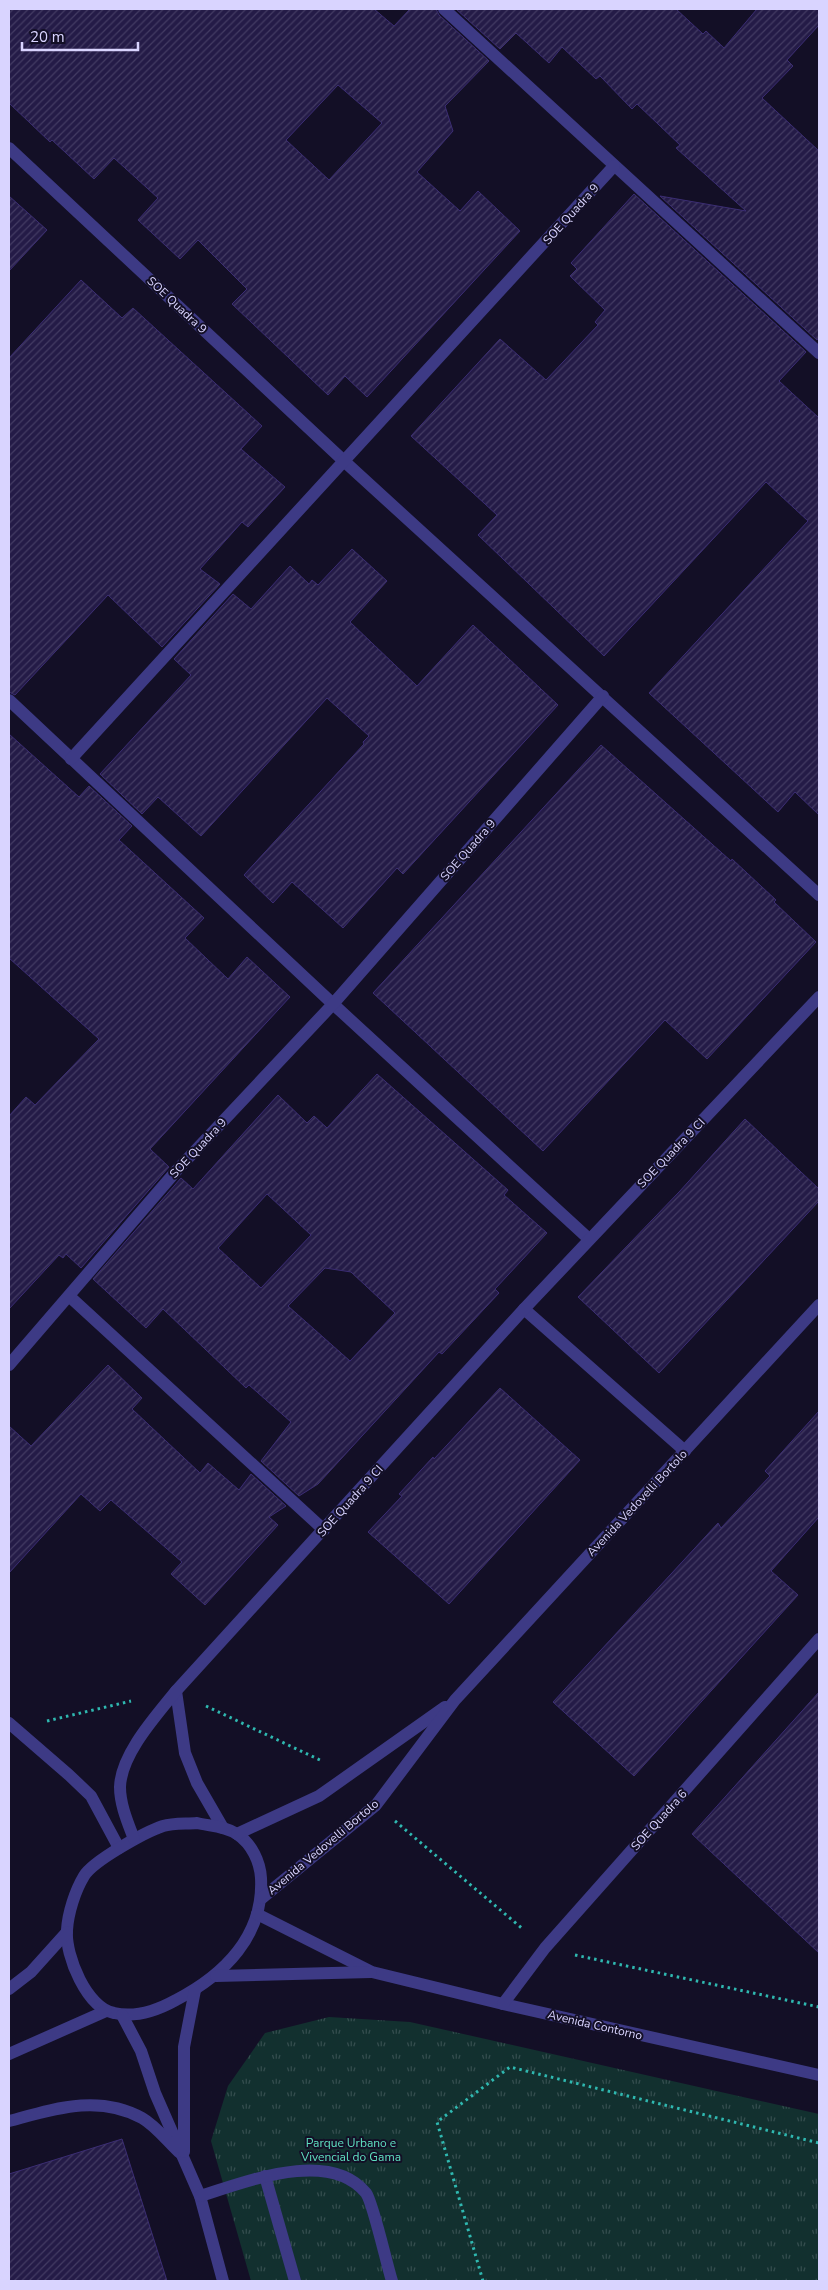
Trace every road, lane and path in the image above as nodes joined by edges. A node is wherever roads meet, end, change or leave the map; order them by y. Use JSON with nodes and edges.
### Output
{"nodes":[{"id":1,"x":444,"y":9,"type":"edge"},
{"id":2,"x":9,"y":148,"type":"edge"},
{"id":3,"x":614,"y":166,"type":"junction"},
{"id":4,"x":819,"y":353,"type":"edge"},
{"id":5,"x":345,"y":462,"type":"junction"},
{"id":6,"x":603,"y":696,"type":"junction"},
{"id":7,"x":9,"y":700,"type":"edge"},
{"id":8,"x":71,"y":759,"type":"junction"},
{"id":9,"x":819,"y":895,"type":"edge"},
{"id":10,"x":819,"y":997,"type":"edge"},
{"id":11,"x":333,"y":1004,"type":"junction"},
{"id":12,"x":588,"y":1240,"type":"junction"},
{"id":13,"x":69,"y":1296,"type":"junction"},
{"id":14,"x":819,"y":1305,"type":"edge"},
{"id":15,"x":524,"y":1309,"type":"junction"},
{"id":16,"x":9,"y":1365,"type":"edge"},
{"id":17,"x":684,"y":1451,"type":"junction"},
{"id":18,"x":324,"y":1530,"type":"junction"},
{"id":19,"x":819,"y":1639,"type":"edge"},
{"id":20,"x":176,"y":1691,"type":"junction"},
{"id":21,"x":455,"y":1700,"type":"junction"},
{"id":22,"x":11,"y":1728,"type":"edge"},
{"id":23,"x":350,"y":1775,"type":"junction"},
{"id":24,"x":376,"y":1805,"type":"junction"},
{"id":25,"x":223,"y":1828,"type":"junction"},
{"id":26,"x":237,"y":1834,"type":"junction"},
{"id":27,"x":134,"y":1839,"type":"junction"},
{"id":28,"x":119,"y":1848,"type":"junction"},
{"id":29,"x":262,"y":1898,"type":"junction"},
{"id":30,"x":257,"y":1914,"type":"junction"},
{"id":31,"x":67,"y":1932,"type":"junction"},
{"id":32,"x":545,"y":1948,"type":"junction"},
{"id":33,"x":372,"y":1972,"type":"junction"},
{"id":34,"x":216,"y":1976,"type":"junction"},
{"id":35,"x":9,"y":1989,"type":"edge"},
{"id":36,"x":195,"y":1990,"type":"junction"},
{"id":37,"x":503,"y":2004,"type":"junction"},
{"id":38,"x":819,"y":2007,"type":"edge"},
{"id":39,"x":106,"y":2011,"type":"junction"},
{"id":40,"x":122,"y":2015,"type":"junction"},
{"id":41,"x":9,"y":2054,"type":"edge"},
{"id":42,"x":819,"y":2075,"type":"edge"},
{"id":43,"x":9,"y":2121,"type":"edge"},
{"id":44,"x":819,"y":2143,"type":"edge"},
{"id":45,"x":184,"y":2157,"type":"junction"},
{"id":46,"x":265,"y":2176,"type":"junction"},
{"id":47,"x":200,"y":2196,"type":"junction"},
{"id":48,"x":223,"y":2281,"type":"edge"},
{"id":49,"x":295,"y":2281,"type":"edge"},
{"id":50,"x":392,"y":2281,"type":"edge"},
{"id":51,"x":483,"y":2281,"type":"edge"}],
"edges":[{"from":1,"to":3,"type":"street"},
{"from":2,"to":5,"type":"street","name":"SOE Quadra 9"},
{"from":3,"to":4,"type":"street"},
{"from":3,"to":5,"type":"street","name":"SOE Quadra 9"},
{"from":5,"to":6,"type":"street","name":"SOE Quadra 9"},
{"from":5,"to":8,"type":"street","name":"SOE Quadra 9"},
{"from":6,"to":9,"type":"street","name":"SOE Quadra 9"},
{"from":6,"to":11,"type":"street","name":"SOE Quadra 9"},
{"from":7,"to":8,"type":"street"},
{"from":8,"to":11,"type":"street"},
{"from":10,"to":12,"type":"street","name":"SOE Quadra 9 CI"},
{"from":11,"to":12,"type":"street"},
{"from":11,"to":13,"type":"street","name":"SOE Quadra 9"},
{"from":12,"to":15,"type":"street","name":"SOE Quadra 9 CI"},
{"from":13,"to":16,"type":"street","name":"SOE Quadra 9"},
{"from":13,"to":18,"type":"street"},
{"from":14,"to":17,"type":"street","name":"Avenida Vedovelli Bortolo"},
{"from":15,"to":17,"type":"street"},
{"from":15,"to":18,"type":"street","name":"SOE Quadra 9 CI"},
{"from":17,"to":21,"type":"street","name":"Avenida Vedovelli Bortolo"},
{"from":18,"to":20,"type":"street","name":"SOE Quadra 9 CI"},
{"from":19,"to":32,"type":"street","name":"SOE Quadra 6"},
{"from":20,"to":22,"type":"path"},
{"from":20,"to":23,"type":"path"},
{"from":20,"to":25,"type":"street"},
{"from":20,"to":27,"type":"street","name":"SOE Quadra 9 CI"},
{"from":21,"to":23,"type":"street","name":"Avenida Vedovelli Bortolo"},
{"from":21,"to":24,"type":"street","name":"Avenida Vedovelli Bortolo"},
{"from":22,"to":28,"type":"street"},
{"from":23,"to":26,"type":"street","name":"Avenida Vedovelli Bortolo"},
{"from":24,"to":29,"type":"street","name":"Avenida Vedovelli Bortolo"},
{"from":24,"to":32,"type":"path"},
{"from":25,"to":26,"type":"street"},
{"from":25,"to":27,"type":"street"},
{"from":26,"to":29,"type":"street"},
{"from":27,"to":28,"type":"street"},
{"from":28,"to":31,"type":"street"},
{"from":29,"to":30,"type":"street"},
{"from":30,"to":33,"type":"street","name":"Avenida Contorno"},
{"from":30,"to":34,"type":"street"},
{"from":31,"to":35,"type":"street"},
{"from":31,"to":39,"type":"street"},
{"from":32,"to":37,"type":"street","name":"SOE Quadra 6"},
{"from":32,"to":38,"type":"path"},
{"from":33,"to":34,"type":"street","name":"Avenida Contorno"},
{"from":33,"to":37,"type":"street","name":"Avenida Contorno"},
{"from":34,"to":36,"type":"street"},
{"from":36,"to":40,"type":"street"},
{"from":36,"to":45,"type":"street"},
{"from":37,"to":42,"type":"street","name":"Avenida Contorno"},
{"from":39,"to":40,"type":"street"},
{"from":39,"to":41,"type":"street"},
{"from":40,"to":45,"type":"street"},
{"from":43,"to":45,"type":"street"},
{"from":44,"to":51,"type":"path"},
{"from":45,"to":47,"type":"street"},
{"from":46,"to":47,"type":"street"},
{"from":46,"to":49,"type":"street"},
{"from":46,"to":50,"type":"street"},
{"from":47,"to":48,"type":"street"}]}
